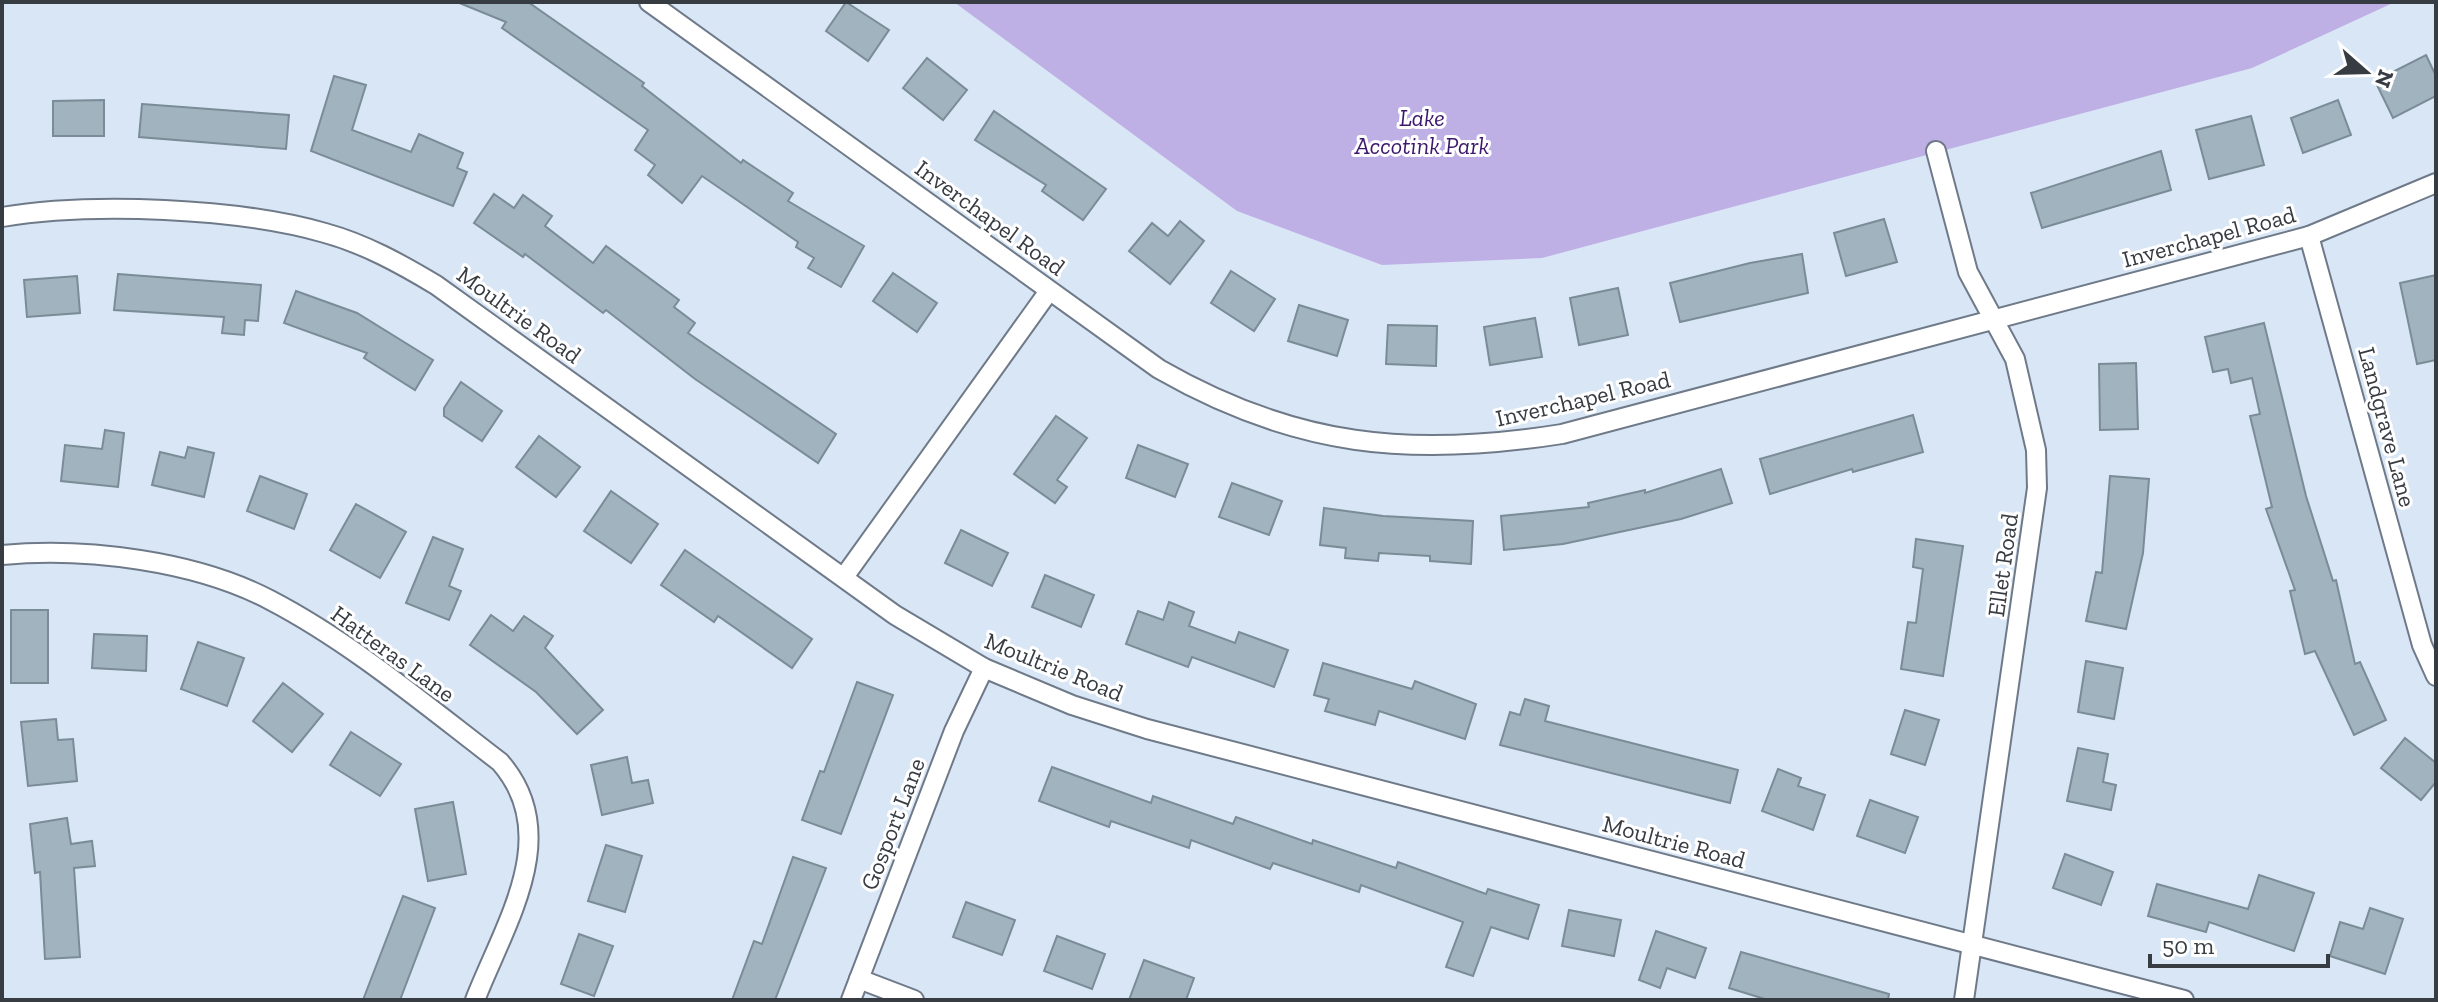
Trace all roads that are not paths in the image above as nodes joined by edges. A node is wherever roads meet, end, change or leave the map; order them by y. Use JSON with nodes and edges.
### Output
{"nodes":[{"id":1,"x":649,"y":2,"type":"edge"},
{"id":2,"x":1936,"y":151,"type":"dead end"},
{"id":3,"x":2436,"y":183,"type":"edge"},
{"id":4,"x":2,"y":217,"type":"edge"},
{"id":5,"x":2309,"y":236,"type":"junction"},
{"id":6,"x":1049,"y":291,"type":"junction"},
{"id":7,"x":1997,"y":320,"type":"junction"},
{"id":8,"x":2,"y":555,"type":"edge"},
{"id":9,"x":844,"y":577,"type":"junction"},
{"id":10,"x":984,"y":668,"type":"junction"},
{"id":11,"x":2436,"y":676,"type":"edge"},
{"id":12,"x":1972,"y":944,"type":"junction"},
{"id":13,"x":859,"y":979,"type":"junction"},
{"id":14,"x":475,"y":1000,"type":"edge"},
{"id":15,"x":851,"y":1000,"type":"edge"},
{"id":16,"x":914,"y":1000,"type":"edge"},
{"id":17,"x":1964,"y":1000,"type":"edge"},
{"id":18,"x":2184,"y":1000,"type":"edge"}],
"edges":[{"from":1,"to":6,"type":"street","name":"Inverchapel Road"},
{"from":2,"to":7,"type":"street","name":"Ellet Road"},
{"from":3,"to":5,"type":"street","name":"Inverchapel Road"},
{"from":4,"to":9,"type":"street","name":"Moultrie Road"},
{"from":5,"to":7,"type":"street","name":"Inverchapel Road"},
{"from":5,"to":11,"type":"street","name":"Landgrave Lane"},
{"from":6,"to":7,"type":"street","name":"Inverchapel Road"},
{"from":6,"to":9,"type":"street"},
{"from":7,"to":12,"type":"street","name":"Ellet Road"},
{"from":8,"to":14,"type":"street","name":"Hatteras Lane"},
{"from":9,"to":10,"type":"street","name":"Moultrie Road"},
{"from":10,"to":12,"type":"street","name":"Moultrie Road"},
{"from":10,"to":13,"type":"street","name":"Gosport Lane"},
{"from":12,"to":17,"type":"street","name":"Ellet Road"},
{"from":12,"to":18,"type":"street","name":"Moultrie Road"},
{"from":13,"to":15,"type":"street","name":"Gosport Lane"},
{"from":13,"to":16,"type":"street"}]}
